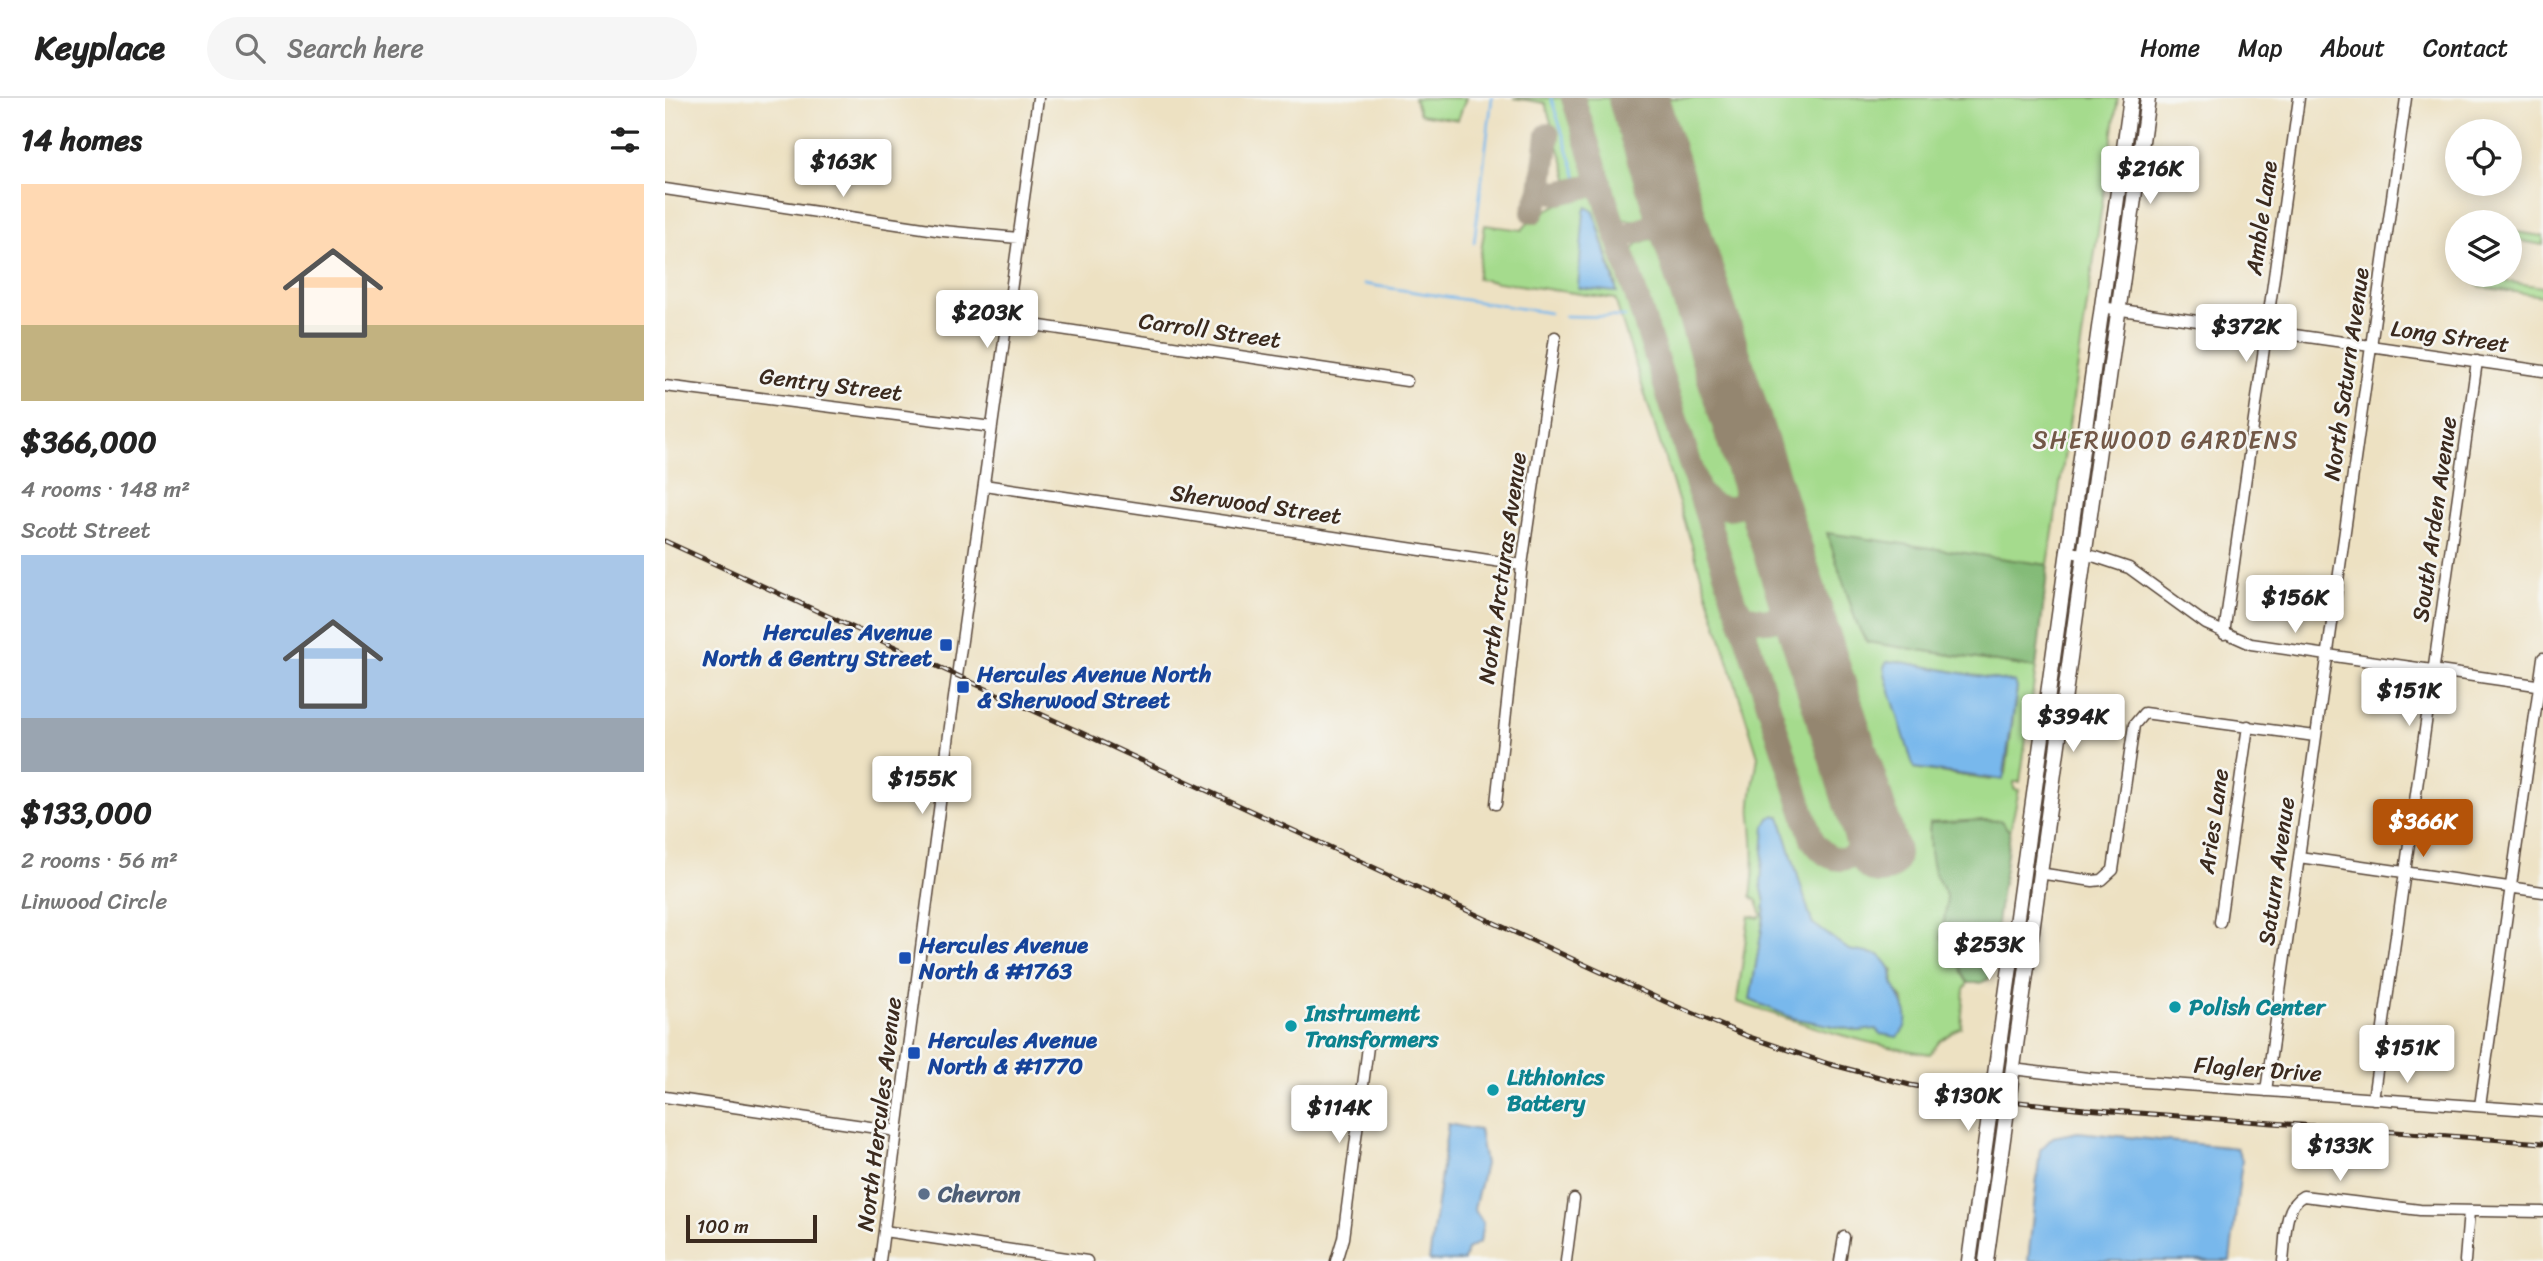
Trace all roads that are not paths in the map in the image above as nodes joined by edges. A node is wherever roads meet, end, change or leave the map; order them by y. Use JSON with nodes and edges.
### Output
{"nodes":[{"id":1,"x":1038,"y":98,"type":"edge"},
{"id":2,"x":2130,"y":98,"type":"edge"},
{"id":3,"x":2148,"y":98,"type":"edge"},
{"id":4,"x":2299,"y":98,"type":"edge"},
{"id":5,"x":2406,"y":98,"type":"edge"},
{"id":6,"x":665,"y":189,"type":"edge"},
{"id":7,"x":1018,"y":238,"type":"junction"},
{"id":8,"x":2101,"y":307,"type":"junction"},
{"id":9,"x":2118,"y":309,"type":"junction"},
{"id":10,"x":1007,"y":321,"type":"junction"},
{"id":11,"x":2267,"y":331,"type":"junction"},
{"id":12,"x":1555,"y":338,"type":"dead end"},
{"id":13,"x":2371,"y":346,"type":"junction"},
{"id":14,"x":2477,"y":361,"type":"junction"},
{"id":15,"x":2543,"y":371,"type":"edge"},
{"id":16,"x":1407,"y":382,"type":"dead end"},
{"id":17,"x":665,"y":386,"type":"edge"},
{"id":18,"x":992,"y":427,"type":"junction"},
{"id":19,"x":984,"y":485,"type":"junction"},
{"id":20,"x":2066,"y":551,"type":"junction"},
{"id":21,"x":2083,"y":555,"type":"junction"},
{"id":22,"x":1523,"y":565,"type":"junction"},
{"id":23,"x":2224,"y":634,"type":"junction"},
{"id":24,"x":2327,"y":656,"type":"junction"},
{"id":25,"x":2543,"y":658,"type":"edge"},
{"id":26,"x":2434,"y":670,"type":"junction"},
{"id":27,"x":2541,"y":686,"type":"edge"},
{"id":28,"x":2248,"y":726,"type":"junction"},
{"id":29,"x":2315,"y":736,"type":"junction"},
{"id":30,"x":1496,"y":804,"type":"dead end"},
{"id":31,"x":2299,"y":857,"type":"junction"},
{"id":32,"x":2405,"y":872,"type":"junction"},
{"id":33,"x":2038,"y":873,"type":"junction"},
{"id":34,"x":2511,"y":888,"type":"junction"},
{"id":35,"x":2543,"y":892,"type":"edge"},
{"id":36,"x":2220,"y":922,"type":"dead end"},
{"id":37,"x":1369,"y":1039,"type":"dead end"},
{"id":38,"x":2012,"y":1069,"type":"junction"},
{"id":39,"x":2266,"y":1091,"type":"junction"},
{"id":40,"x":665,"y":1097,"type":"edge"},
{"id":41,"x":2373,"y":1099,"type":"junction"},
{"id":42,"x":2480,"y":1106,"type":"junction"},
{"id":43,"x":2543,"y":1111,"type":"edge"},
{"id":44,"x":897,"y":1131,"type":"junction"},
{"id":45,"x":1574,"y":1199,"type":"dead end"},
{"id":46,"x":2469,"y":1212,"type":"junction"},
{"id":47,"x":2543,"y":1212,"type":"edge"},
{"id":48,"x":884,"y":1231,"type":"junction"},
{"id":49,"x":1844,"y":1237,"type":"dead end"},
{"id":50,"x":880,"y":1261,"type":"edge"},
{"id":51,"x":1087,"y":1261,"type":"edge"},
{"id":52,"x":1336,"y":1261,"type":"edge"},
{"id":53,"x":1566,"y":1261,"type":"edge"},
{"id":54,"x":1840,"y":1261,"type":"edge"},
{"id":55,"x":1969,"y":1261,"type":"edge"},
{"id":56,"x":1986,"y":1261,"type":"edge"},
{"id":57,"x":2283,"y":1261,"type":"edge"},
{"id":58,"x":2465,"y":1261,"type":"edge"}],
"edges":[{"from":1,"to":7,"type":"street","name":"North Hercules Avenue"},
{"from":2,"to":8,"type":"main road"},
{"from":3,"to":9,"type":"main road"},
{"from":4,"to":11,"type":"street","name":"Amble Lane"},
{"from":5,"to":13,"type":"street","name":"North Saturn Avenue"},
{"from":6,"to":7,"type":"street"},
{"from":7,"to":10,"type":"street","name":"North Hercules Avenue"},
{"from":8,"to":9,"type":"street","name":"Long Street"},
{"from":8,"to":20,"type":"main road"},
{"from":9,"to":11,"type":"street","name":"Long Street"},
{"from":9,"to":21,"type":"main road"},
{"from":10,"to":16,"type":"street","name":"Carroll Street"},
{"from":10,"to":18,"type":"street","name":"North Hercules Avenue"},
{"from":11,"to":13,"type":"street","name":"Long Street"},
{"from":11,"to":23,"type":"street","name":"Amble Lane"},
{"from":12,"to":22,"type":"street","name":"North Arcturas Avenue"},
{"from":13,"to":14,"type":"street","name":"Long Street"},
{"from":13,"to":24,"type":"street","name":"North Saturn Avenue"},
{"from":14,"to":15,"type":"street","name":"Long Street"},
{"from":14,"to":26,"type":"street","name":"South Arden Avenue"},
{"from":17,"to":18,"type":"street","name":"Gentry Street"},
{"from":18,"to":19,"type":"street","name":"North Hercules Avenue"},
{"from":19,"to":22,"type":"street","name":"Sherwood Street"},
{"from":19,"to":44,"type":"street","name":"North Hercules Avenue"},
{"from":20,"to":21,"type":"street"},
{"from":20,"to":55,"type":"main road"},
{"from":21,"to":23,"type":"street"},
{"from":21,"to":33,"type":"main road"},
{"from":22,"to":30,"type":"street","name":"North Arcturas Avenue"},
{"from":23,"to":24,"type":"street"},
{"from":24,"to":26,"type":"street"},
{"from":24,"to":29,"type":"street","name":"Saturn Avenue"},
{"from":25,"to":27,"type":"street"},
{"from":26,"to":27,"type":"street"},
{"from":26,"to":32,"type":"street","name":"South Arden Avenue"},
{"from":27,"to":34,"type":"street"},
{"from":28,"to":29,"type":"street"},
{"from":28,"to":33,"type":"street"},
{"from":28,"to":36,"type":"street","name":"Aries Lane"},
{"from":29,"to":31,"type":"street","name":"Saturn Avenue"},
{"from":31,"to":32,"type":"street"},
{"from":31,"to":39,"type":"street","name":"Saturn Avenue"},
{"from":32,"to":34,"type":"street"},
{"from":32,"to":41,"type":"street","name":"South Arden Avenue"},
{"from":33,"to":38,"type":"main road"},
{"from":34,"to":35,"type":"street"},
{"from":34,"to":42,"type":"street"},
{"from":37,"to":52,"type":"street"},
{"from":38,"to":39,"type":"street","name":"Flagler Drive"},
{"from":38,"to":56,"type":"main road"},
{"from":39,"to":41,"type":"street","name":"Flagler Drive"},
{"from":40,"to":44,"type":"street"},
{"from":41,"to":42,"type":"street","name":"Flagler Drive"},
{"from":42,"to":43,"type":"street","name":"Flagler Drive"},
{"from":44,"to":48,"type":"street","name":"North Hercules Avenue"},
{"from":45,"to":53,"type":"street"},
{"from":46,"to":47,"type":"street"},
{"from":46,"to":57,"type":"street"},
{"from":46,"to":58,"type":"street"},
{"from":48,"to":50,"type":"street","name":"North Hercules Avenue"},
{"from":48,"to":51,"type":"street"},
{"from":49,"to":54,"type":"street"}]}
